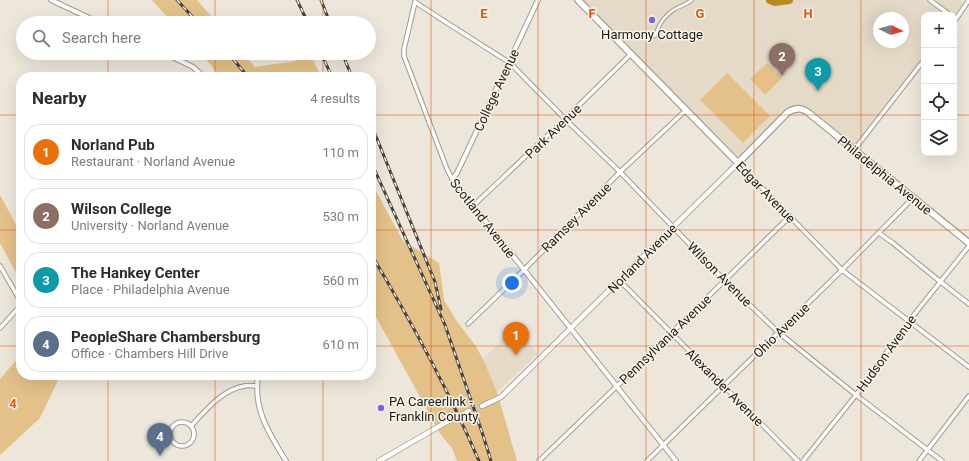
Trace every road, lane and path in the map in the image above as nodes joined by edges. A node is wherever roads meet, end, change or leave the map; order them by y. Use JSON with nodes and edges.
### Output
{"nodes":[{"id":1,"x":51,"y":0,"type":"edge"},
{"id":2,"x":416,"y":0,"type":"edge"},
{"id":3,"x":538,"y":0,"type":"edge"},
{"id":4,"x":578,"y":0,"type":"edge"},
{"id":5,"x":692,"y":0,"type":"edge"},
{"id":6,"x":930,"y":0,"type":"edge"},
{"id":7,"x":969,"y":0,"type":"edge"},
{"id":8,"x":946,"y":12,"type":"edge"},
{"id":9,"x":85,"y":16,"type":"edge"},
{"id":10,"x":957,"y":17,"type":"edge"},
{"id":11,"x":655,"y":36,"type":"dead end"},
{"id":12,"x":631,"y":54,"type":"junction"},
{"id":13,"x":178,"y":60,"type":"edge"},
{"id":14,"x":510,"y":63,"type":"junction"},
{"id":15,"x":921,"y":64,"type":"edge"},
{"id":16,"x":198,"y":72,"type":"edge"},
{"id":17,"x":800,"y":108,"type":"joint"},
{"id":18,"x":686,"y":110,"type":"junction"},
{"id":19,"x":565,"y":119,"type":"junction"},
{"id":20,"x":854,"y":150,"type":"junction"},
{"id":21,"x":738,"y":163,"type":"junction"},
{"id":22,"x":620,"y":172,"type":"junction"},
{"id":23,"x":452,"y":179,"type":"junction"},
{"id":24,"x":913,"y":198,"type":"junction"},
{"id":25,"x":473,"y":206,"type":"junction"},
{"id":26,"x":790,"y":216,"type":"junction"},
{"id":27,"x":673,"y":226,"type":"junction"},
{"id":28,"x":879,"y":233,"type":"junction"},
{"id":29,"x":969,"y":243,"type":"edge"},
{"id":30,"x":969,"y":246,"type":"edge"},
{"id":31,"x":0,"y":266,"type":"edge"},
{"id":32,"x":524,"y":270,"type":"junction"},
{"id":33,"x":842,"y":270,"type":"junction"},
{"id":34,"x":619,"y":280,"type":"junction"},
{"id":35,"x":725,"y":281,"type":"junction"},
{"id":36,"x":940,"y":282,"type":"junction"},
{"id":37,"x":16,"y":295,"type":"edge"},
{"id":38,"x":969,"y":304,"type":"edge"},
{"id":39,"x":16,"y":310,"type":"edge"},
{"id":40,"x":909,"y":321,"type":"junction"},
{"id":41,"x":468,"y":324,"type":"dead end"},
{"id":42,"x":0,"y":328,"type":"edge"},
{"id":43,"x":571,"y":328,"type":"junction"},
{"id":44,"x":778,"y":332,"type":"junction"},
{"id":45,"x":671,"y":333,"type":"junction"},
{"id":46,"x":969,"y":367,"type":"edge"},
{"id":47,"x":258,"y":380,"type":"edge"},
{"id":48,"x":257,"y":386,"type":"junction"},
{"id":49,"x":724,"y":386,"type":"junction"},
{"id":50,"x":616,"y":387,"type":"junction"},
{"id":51,"x":856,"y":395,"type":"junction"},
{"id":52,"x":969,"y":396,"type":"edge"},
{"id":53,"x":482,"y":406,"type":"tunnel mouth"},
{"id":54,"x":469,"y":412,"type":"tunnel mouth"},
{"id":55,"x":462,"y":415,"type":"tunnel mouth"},
{"id":56,"x":450,"y":420,"type":"tunnel mouth"},
{"id":57,"x":191,"y":426,"type":"junction"},
{"id":58,"x":663,"y":445,"type":"junction"},
{"id":59,"x":927,"y":450,"type":"junction"},
{"id":60,"x":286,"y":461,"type":"edge"},
{"id":61,"x":379,"y":461,"type":"edge"},
{"id":62,"x":539,"y":461,"type":"edge"},
{"id":63,"x":647,"y":461,"type":"edge"},
{"id":64,"x":676,"y":461,"type":"edge"},
{"id":65,"x":798,"y":461,"type":"edge"},
{"id":66,"x":803,"y":461,"type":"edge"},
{"id":67,"x":919,"y":461,"type":"edge"},
{"id":68,"x":942,"y":461,"type":"edge"}],
"edges":[{"from":1,"to":9,"type":"street"},
{"from":2,"to":14,"type":"street","name":"Wilson Avenue"},
{"from":2,"to":23,"type":"street","name":"Scotland Avenue"},
{"from":3,"to":14,"type":"street","name":"College Avenue"},
{"from":4,"to":12,"type":"main road","name":"Edgar Avenue"},
{"from":5,"to":11,"type":"street"},
{"from":6,"to":8,"type":"street"},
{"from":7,"to":10,"type":"street"},
{"from":12,"to":18,"type":"main road","name":"Edgar Avenue"},
{"from":12,"to":19,"type":"street","name":"Park Avenue"},
{"from":13,"to":16,"type":"street"},
{"from":14,"to":19,"type":"street","name":"Wilson Avenue"},
{"from":14,"to":23,"type":"street","name":"College Avenue"},
{"from":15,"to":20,"type":"street"},
{"from":17,"to":20,"type":"main road","name":"Philadelphia Avenue"},
{"from":17,"to":21,"type":"main road","name":"Norland Avenue"},
{"from":18,"to":21,"type":"main road","name":"Edgar Avenue"},
{"from":18,"to":22,"type":"street","name":"Ramsey Avenue"},
{"from":19,"to":22,"type":"street","name":"Wilson Avenue"},
{"from":19,"to":25,"type":"street","name":"Park Avenue"},
{"from":20,"to":24,"type":"main road","name":"Philadelphia Avenue"},
{"from":21,"to":26,"type":"street","name":"Edgar Avenue"},
{"from":21,"to":27,"type":"main road","name":"Norland Avenue"},
{"from":22,"to":27,"type":"street","name":"Wilson Avenue"},
{"from":22,"to":32,"type":"street","name":"Ramsey Avenue"},
{"from":23,"to":25,"type":"street","name":"Scotland Avenue"},
{"from":24,"to":28,"type":"street","name":"Ohio Avenue"},
{"from":24,"to":29,"type":"main road","name":"Philadelphia Avenue"},
{"from":25,"to":32,"type":"street","name":"Scotland Avenue"},
{"from":26,"to":33,"type":"street","name":"Edgar Avenue"},
{"from":26,"to":35,"type":"street","name":"Pennsylvania Avenue"},
{"from":27,"to":34,"type":"main road","name":"Norland Avenue"},
{"from":27,"to":35,"type":"street","name":"Wilson Avenue"},
{"from":28,"to":33,"type":"street","name":"Ohio Avenue"},
{"from":28,"to":36,"type":"street"},
{"from":30,"to":36,"type":"street","name":"Hudson Avenue"},
{"from":31,"to":37,"type":"street"},
{"from":32,"to":41,"type":"street","name":"Ramsey Avenue"},
{"from":32,"to":43,"type":"street","name":"Scotland Avenue"},
{"from":33,"to":40,"type":"street","name":"Edgar Avenue"},
{"from":33,"to":44,"type":"street","name":"Ohio Avenue"},
{"from":34,"to":43,"type":"main road","name":"Norland Avenue"},
{"from":34,"to":45,"type":"street","name":"Alexander Avenue"},
{"from":35,"to":44,"type":"street","name":"Wilson Avenue"},
{"from":35,"to":45,"type":"street","name":"Pennsylvania Avenue"},
{"from":36,"to":38,"type":"street"},
{"from":36,"to":40,"type":"street","name":"Hudson Avenue"},
{"from":39,"to":42,"type":"street"},
{"from":40,"to":46,"type":"street","name":"Edgar Avenue"},
{"from":40,"to":51,"type":"street","name":"Hudson Avenue"},
{"from":43,"to":50,"type":"street","name":"Scotland Avenue"},
{"from":43,"to":53,"type":"main road","name":"Norland Avenue"},
{"from":44,"to":49,"type":"street","name":"Ohio Avenue"},
{"from":44,"to":51,"type":"street","name":"Wilson Avenue"},
{"from":45,"to":49,"type":"street","name":"Alexander Avenue"},
{"from":45,"to":50,"type":"street","name":"Pennsylvania Avenue"},
{"from":47,"to":48,"type":"street"},
{"from":48,"to":57,"type":"street"},
{"from":48,"to":60,"type":"street"},
{"from":49,"to":58,"type":"street","name":"Ohio Avenue"},
{"from":49,"to":65,"type":"street","name":"Alexander Avenue"},
{"from":50,"to":58,"type":"street","name":"Scotland Avenue"},
{"from":50,"to":62,"type":"street","name":"Pennsylvania Avenue"},
{"from":51,"to":59,"type":"street","name":"Wilson Avenue"},
{"from":51,"to":66,"type":"street","name":"Hudson Avenue"},
{"from":52,"to":59,"type":"street"},
{"from":54,"to":55,"type":"main road"},
{"from":56,"to":61,"type":"main road"},
{"from":57,"to":57,"type":"street"},
{"from":58,"to":63,"type":"street","name":"Ohio Avenue"},
{"from":58,"to":64,"type":"street","name":"Scotland Avenue"},
{"from":59,"to":67,"type":"street"},
{"from":59,"to":68,"type":"street","name":"Wilson Avenue"}]}
